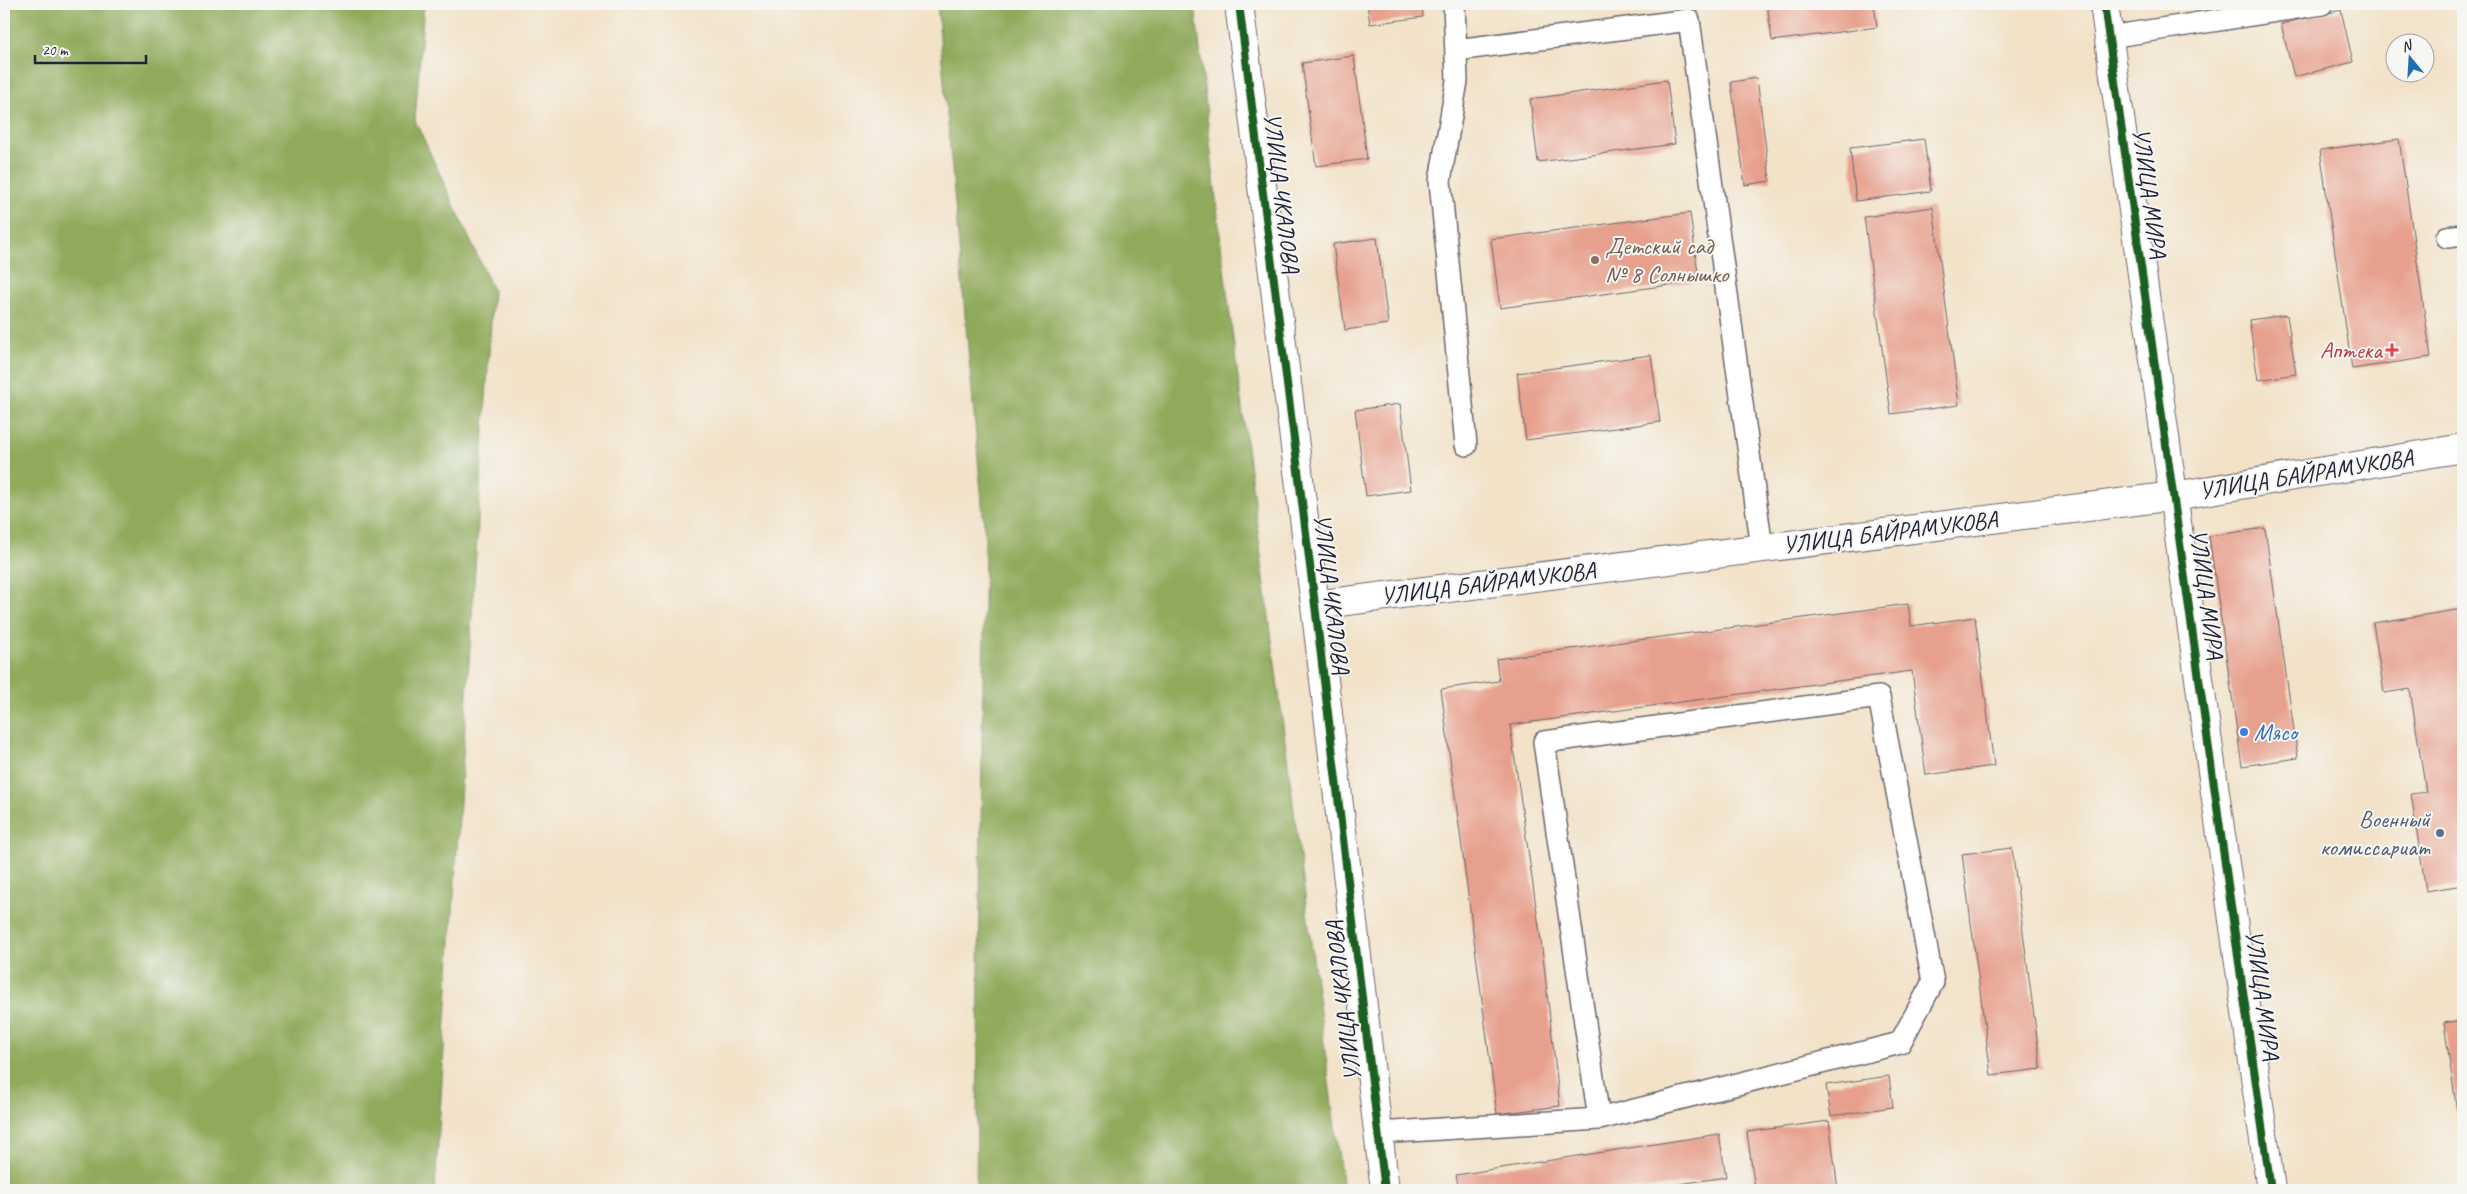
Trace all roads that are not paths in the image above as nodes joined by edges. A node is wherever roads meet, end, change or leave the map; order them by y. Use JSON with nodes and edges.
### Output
{"nodes":[{"id":1,"x":1239,"y":4,"type":"edge"},
{"id":2,"x":1454,"y":4,"type":"edge"},
{"id":3,"x":2104,"y":4,"type":"edge"},
{"id":4,"x":2322,"y":4,"type":"edge"},
{"id":5,"x":2109,"y":37,"type":"junction"},
{"id":6,"x":1456,"y":50,"type":"junction"},
{"id":7,"x":1466,"y":445,"type":"dead end"},
{"id":8,"x":2463,"y":448,"type":"edge"},
{"id":9,"x":2174,"y":496,"type":"junction"},
{"id":10,"x":1762,"y":548,"type":"junction"},
{"id":11,"x":1315,"y":605,"type":"junction"},
{"id":12,"x":1599,"y":1119,"type":"junction"},
{"id":13,"x":1378,"y":1133,"type":"junction"},
{"id":14,"x":1385,"y":1190,"type":"edge"},
{"id":15,"x":2271,"y":1190,"type":"edge"}],
"edges":[{"from":1,"to":11,"type":"street","name":"УЛИЦА ЧКАЛОВА"},
{"from":2,"to":6,"type":"lane"},
{"from":3,"to":5,"type":"street","name":"УЛИЦА МИРА"},
{"from":4,"to":5,"type":"lane"},
{"from":5,"to":9,"type":"street","name":"УЛИЦА МИРА"},
{"from":6,"to":7,"type":"lane"},
{"from":6,"to":10,"type":"lane"},
{"from":8,"to":9,"type":"street","name":"УЛИЦА БАЙРАМУКОВА"},
{"from":9,"to":10,"type":"street","name":"УЛИЦА БАЙРАМУКОВА"},
{"from":9,"to":15,"type":"street","name":"УЛИЦА МИРА"},
{"from":10,"to":11,"type":"street","name":"УЛИЦА БАЙРАМУКОВА"},
{"from":11,"to":13,"type":"street","name":"УЛИЦА ЧКАЛОВА"},
{"from":12,"to":12,"type":"lane"},
{"from":12,"to":13,"type":"lane"},
{"from":13,"to":14,"type":"street","name":"УЛИЦА ЧКАЛОВА"}]}
